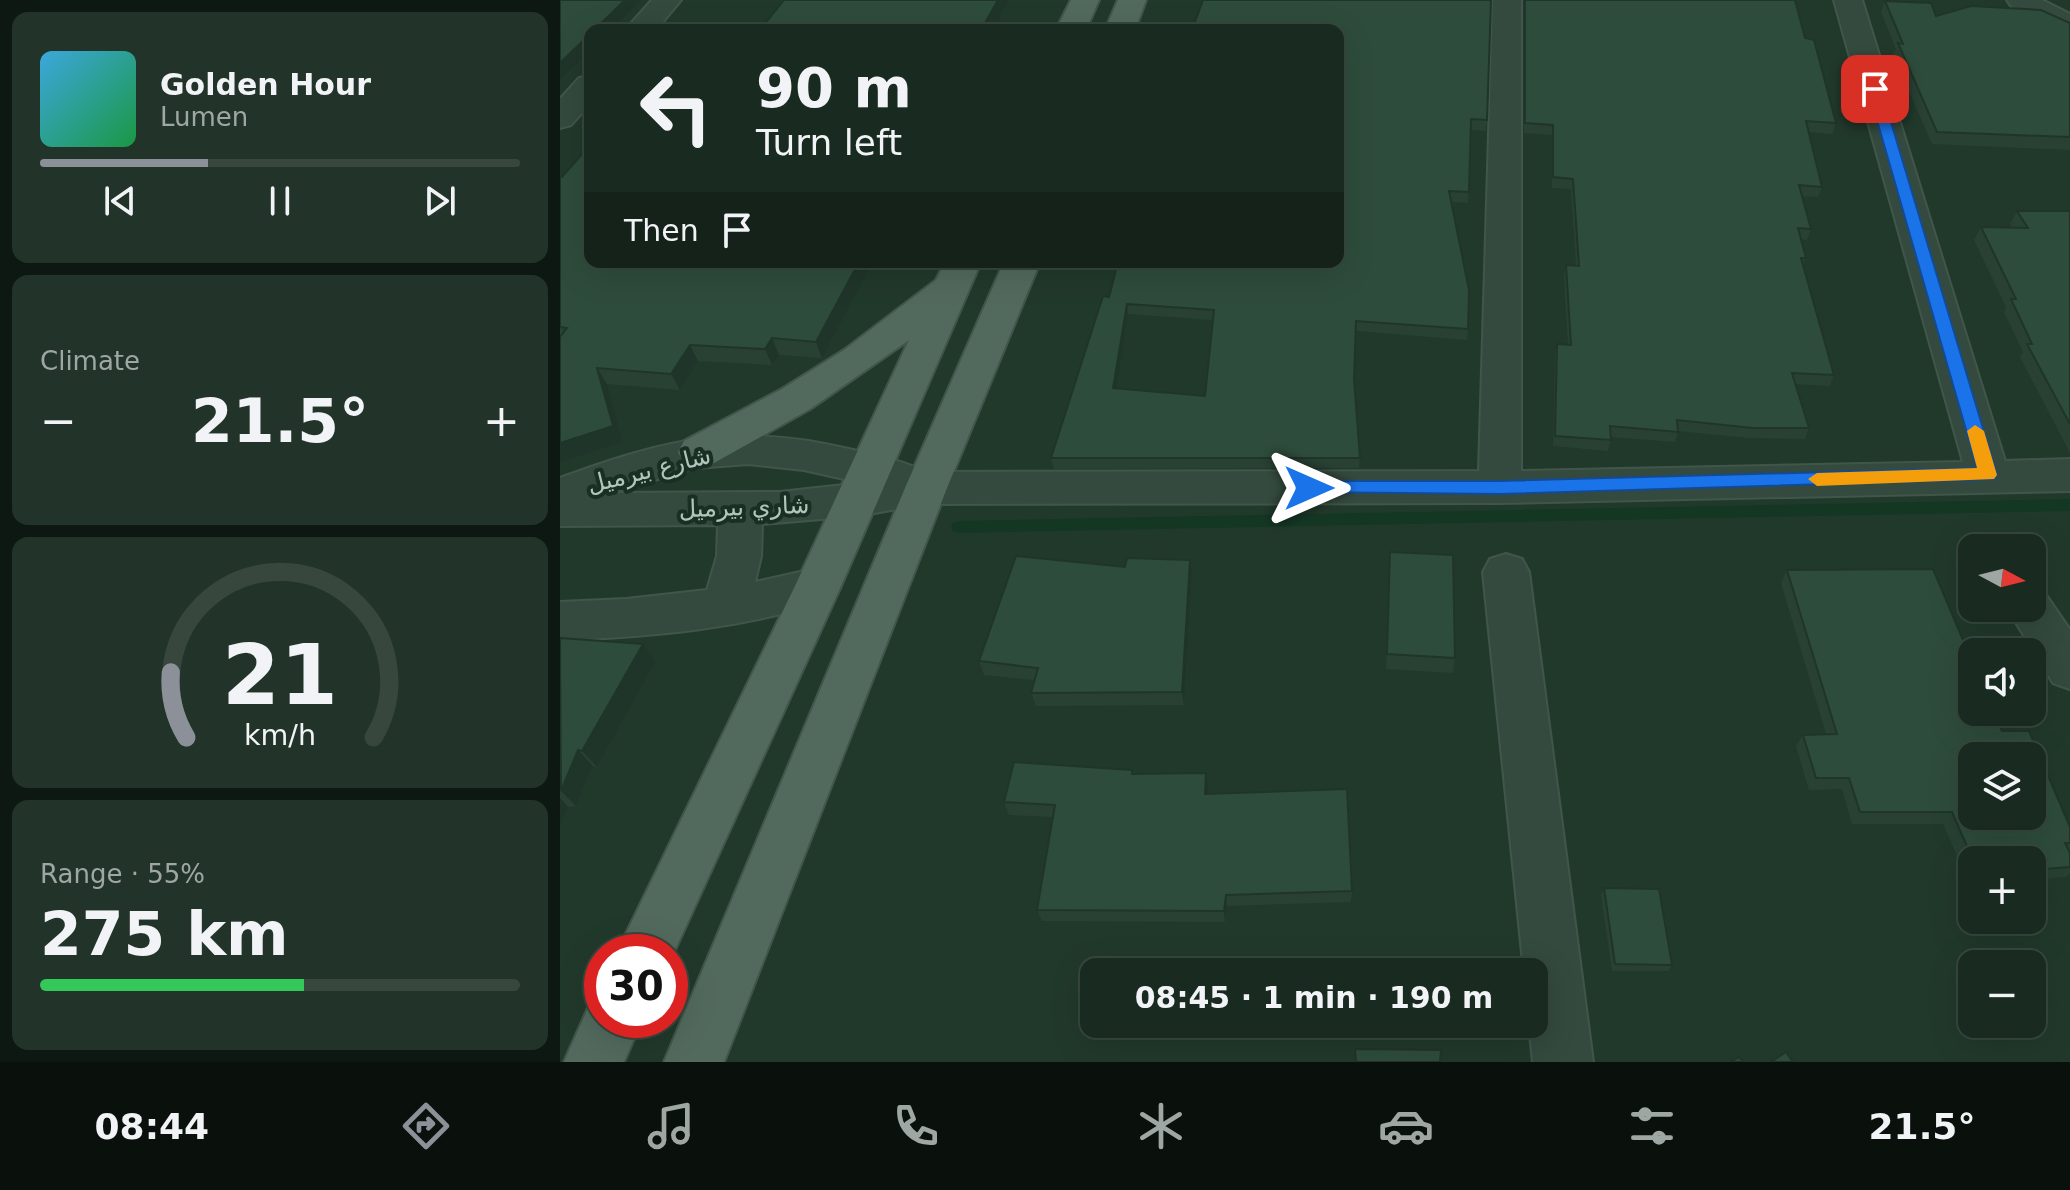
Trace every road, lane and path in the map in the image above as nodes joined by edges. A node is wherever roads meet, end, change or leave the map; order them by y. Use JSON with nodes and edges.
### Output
{"nodes":[{"id":1,"x":667,"y":0,"type":"edge"},
{"id":2,"x":1085,"y":0,"type":"edge"},
{"id":3,"x":1132,"y":0,"type":"edge"},
{"id":4,"x":1507,"y":0,"type":"edge"},
{"id":5,"x":1848,"y":0,"type":"edge"},
{"id":6,"x":2021,"y":0,"type":"edge"},
{"id":7,"x":645,"y":24,"type":"edge"},
{"id":8,"x":1074,"y":24,"type":"edge"},
{"id":9,"x":1122,"y":24,"type":"edge"},
{"id":10,"x":2070,"y":26,"type":"edge"},
{"id":11,"x":584,"y":92,"type":"edge"},
{"id":12,"x":560,"y":118,"type":"edge"},
{"id":13,"x":1019,"y":268,"type":"edge"},
{"id":14,"x":958,"y":273,"type":"edge"},
{"id":15,"x":699,"y":452,"type":"junction"},
{"id":16,"x":1988,"y":475,"type":"junction"},
{"id":17,"x":2070,"y":475,"type":"edge"},
{"id":18,"x":864,"y":484,"type":"junction"},
{"id":19,"x":1500,"y":487,"type":"junction"},
{"id":20,"x":926,"y":488,"type":"junction"},
{"id":21,"x":560,"y":495,"type":"edge"},
{"id":22,"x":560,"y":510,"type":"edge"},
{"id":23,"x":741,"y":510,"type":"junction"},
{"id":24,"x":1506,"y":572,"type":"dead end"},
{"id":25,"x":818,"y":586,"type":"junction"},
{"id":26,"x":725,"y":608,"type":"junction"},
{"id":27,"x":560,"y":621,"type":"edge"},
{"id":28,"x":2039,"y":622,"type":"edge"},
{"id":29,"x":2070,"y":669,"type":"edge"},
{"id":30,"x":654,"y":934,"type":"edge"},
{"id":31,"x":605,"y":1038,"type":"edge"},
{"id":32,"x":594,"y":1062,"type":"edge"},
{"id":33,"x":694,"y":1062,"type":"edge"},
{"id":34,"x":1563,"y":1062,"type":"edge"}],
"edges":[{"from":1,"to":7,"type":"street"},
{"from":2,"to":8,"type":"main road"},
{"from":3,"to":9,"type":"main road"},
{"from":4,"to":19,"type":"street"},
{"from":5,"to":16,"type":"street"},
{"from":6,"to":10,"type":"street"},
{"from":11,"to":12,"type":"street"},
{"from":13,"to":20,"type":"main road"},
{"from":14,"to":15,"type":"main road"},
{"from":14,"to":18,"type":"main road"},
{"from":15,"to":18,"type":"street","name":"شارع بيرميل"},
{"from":15,"to":21,"type":"street","name":"شارع بيرميل"},
{"from":16,"to":17,"type":"street","name":"شاري بيرميل"},
{"from":16,"to":19,"type":"street","name":"شاري بيرميل"},
{"from":18,"to":20,"type":"street","name":"شاري بيرميل"},
{"from":18,"to":23,"type":"street","name":"شاري بيرميل"},
{"from":18,"to":25,"type":"main road"},
{"from":19,"to":20,"type":"street","name":"شاري بيرميل"},
{"from":20,"to":33,"type":"main road"},
{"from":22,"to":23,"type":"street","name":"شاري بيرميل"},
{"from":23,"to":26,"type":"street"},
{"from":24,"to":34,"type":"street"},
{"from":25,"to":26,"type":"street"},
{"from":25,"to":30,"type":"main road"},
{"from":26,"to":27,"type":"street"},
{"from":28,"to":29,"type":"street"},
{"from":31,"to":32,"type":"main road"}]}
